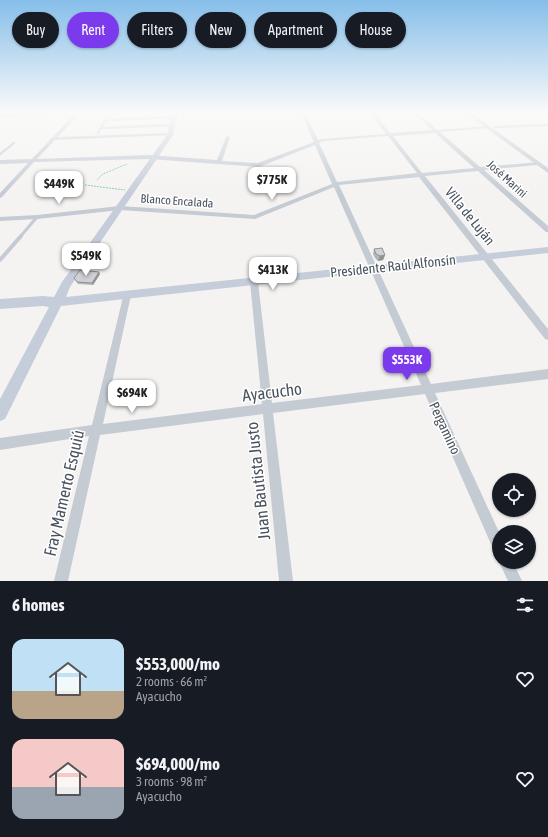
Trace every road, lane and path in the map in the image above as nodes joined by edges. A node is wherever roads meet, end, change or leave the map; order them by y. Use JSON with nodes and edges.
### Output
{"nodes":[{"id":1,"x":51,"y":140,"type":"edge"},
{"id":2,"x":166,"y":140,"type":"edge"},
{"id":3,"x":227,"y":140,"type":"edge"},
{"id":4,"x":327,"y":140,"type":"edge"},
{"id":5,"x":393,"y":140,"type":"edge"},
{"id":6,"x":447,"y":140,"type":"edge"},
{"id":7,"x":506,"y":140,"type":"edge"},
{"id":8,"x":316,"y":141,"type":"junction"},
{"id":9,"x":14,"y":143,"type":"dead end"},
{"id":10,"x":0,"y":154,"type":"edge"},
{"id":11,"x":134,"y":157,"type":"junction"},
{"id":12,"x":156,"y":157,"type":"junction"},
{"id":13,"x":31,"y":161,"type":"junction"},
{"id":14,"x":219,"y":161,"type":"junction"},
{"id":15,"x":0,"y":162,"type":"edge"},
{"id":16,"x":537,"y":163,"type":"junction"},
{"id":17,"x":480,"y":170,"type":"junction"},
{"id":18,"x":548,"y":171,"type":"edge"},
{"id":19,"x":421,"y":175,"type":"junction"},
{"id":20,"x":97,"y":180,"type":"dead end"},
{"id":21,"x":335,"y":184,"type":"junction"},
{"id":22,"x":84,"y":185,"type":"dead end"},
{"id":23,"x":133,"y":190,"type":"junction"},
{"id":24,"x":0,"y":196,"type":"edge"},
{"id":25,"x":120,"y":208,"type":"junction"},
{"id":26,"x":37,"y":217,"type":"junction"},
{"id":27,"x":0,"y":218,"type":"edge"},
{"id":28,"x":548,"y":230,"type":"edge"},
{"id":29,"x":548,"y":250,"type":"edge"},
{"id":30,"x":486,"y":256,"type":"junction"},
{"id":31,"x":0,"y":260,"type":"edge"},
{"id":32,"x":373,"y":267,"type":"junction"},
{"id":33,"x":254,"y":282,"type":"junction"},
{"id":34,"x":127,"y":295,"type":"junction"},
{"id":35,"x":52,"y":302,"type":"junction"},
{"id":36,"x":0,"y":304,"type":"edge"},
{"id":37,"x":0,"y":309,"type":"edge"},
{"id":38,"x":548,"y":336,"type":"edge"},
{"id":39,"x":548,"y":374,"type":"edge"},
{"id":40,"x":427,"y":389,"type":"junction"},
{"id":41,"x":268,"y":409,"type":"junction"},
{"id":42,"x":0,"y":414,"type":"edge"},
{"id":43,"x":95,"y":430,"type":"junction"},
{"id":44,"x":0,"y":444,"type":"edge"},
{"id":45,"x":492,"y":531,"type":"edge"},
{"id":46,"x":509,"y":569,"type":"edge"},
{"id":47,"x":61,"y":581,"type":"edge"},
{"id":48,"x":286,"y":581,"type":"edge"},
{"id":49,"x":515,"y":581,"type":"edge"}],
"edges":[{"from":1,"to":13,"type":"street"},
{"from":2,"to":12,"type":"main road"},
{"from":3,"to":14,"type":"street"},
{"from":4,"to":8,"type":"street"},
{"from":5,"to":19,"type":"street","name":"Villa de Luján"},
{"from":6,"to":17,"type":"street","name":"José Marini"},
{"from":7,"to":16,"type":"street"},
{"from":8,"to":14,"type":"street"},
{"from":8,"to":21,"type":"street","name":"Pergamino"},
{"from":9,"to":10,"type":"lane"},
{"from":11,"to":12,"type":"street"},
{"from":11,"to":13,"type":"street"},
{"from":11,"to":20,"type":"path"},
{"from":12,"to":14,"type":"street"},
{"from":12,"to":23,"type":"main road"},
{"from":13,"to":15,"type":"street"},
{"from":13,"to":24,"type":"street"},
{"from":16,"to":17,"type":"street","name":"Blanco Encalada"},
{"from":16,"to":18,"type":"street"},
{"from":17,"to":19,"type":"street","name":"Blanco Encalada"},
{"from":17,"to":28,"type":"street","name":"José Marini"},
{"from":19,"to":21,"type":"street","name":"Blanco Encalada"},
{"from":19,"to":30,"type":"street","name":"Villa de Luján"},
{"from":21,"to":25,"type":"street","name":"Blanco Encalada"},
{"from":21,"to":32,"type":"street","name":"Pergamino"},
{"from":22,"to":23,"type":"path"},
{"from":23,"to":25,"type":"main road"},
{"from":25,"to":26,"type":"street","name":"Blanco Encalada"},
{"from":25,"to":35,"type":"main road"},
{"from":26,"to":27,"type":"street","name":"Blanco Encalada"},
{"from":26,"to":31,"type":"lane"},
{"from":29,"to":30,"type":"main road","name":"Presidente Raúl Alfonsín"},
{"from":30,"to":32,"type":"main road","name":"Presidente Raúl Alfonsín"},
{"from":30,"to":38,"type":"street","name":"Villa de Luján"},
{"from":32,"to":33,"type":"main road","name":"Presidente Raúl Alfonsín"},
{"from":32,"to":40,"type":"street","name":"Pergamino"},
{"from":33,"to":34,"type":"main road","name":"Presidente Raúl Alfonsín"},
{"from":33,"to":41,"type":"street","name":"Juan Bautista Justo"},
{"from":34,"to":35,"type":"main road","name":"Presidente Raúl Alfonsín"},
{"from":34,"to":43,"type":"street","name":"Fray Mamerto Esquiú"},
{"from":35,"to":36,"type":"main road","name":"Presidente Raúl Alfonsín"},
{"from":35,"to":37,"type":"main road","name":"Presidente Raúl Alfonsín"},
{"from":35,"to":42,"type":"main road"},
{"from":39,"to":40,"type":"street","name":"Ayacucho"},
{"from":40,"to":41,"type":"street","name":"Ayacucho"},
{"from":40,"to":45,"type":"street","name":"Pergamino"},
{"from":41,"to":43,"type":"street","name":"Ayacucho"},
{"from":41,"to":48,"type":"street","name":"Juan Bautista Justo"},
{"from":43,"to":44,"type":"street","name":"Ayacucho"},
{"from":43,"to":47,"type":"street","name":"Fray Mamerto Esquiú"},
{"from":46,"to":49,"type":"street"}]}
